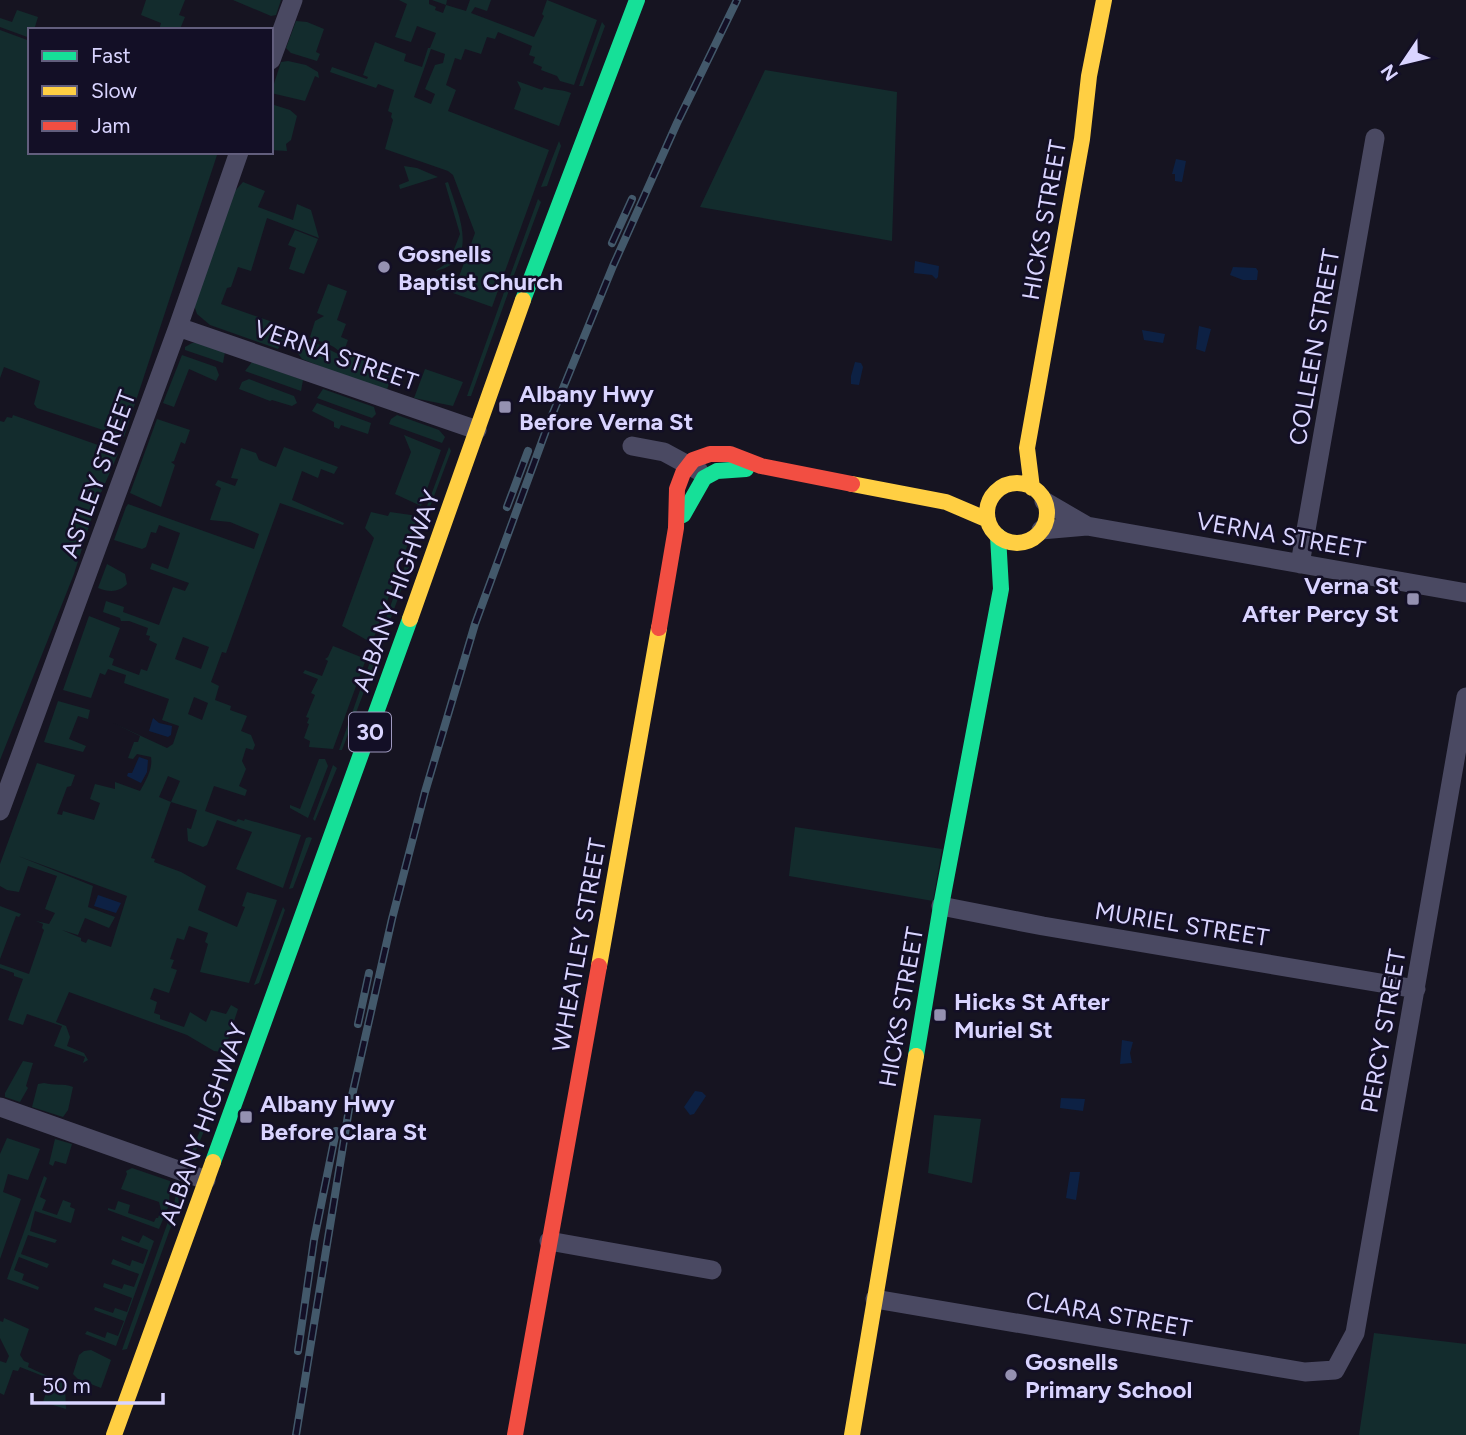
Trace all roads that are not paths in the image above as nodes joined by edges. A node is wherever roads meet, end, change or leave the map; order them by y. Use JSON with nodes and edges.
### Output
{"nodes":[{"id":1,"x":293,"y":0,"type":"edge"},
{"id":2,"x":637,"y":0,"type":"edge"},
{"id":3,"x":1104,"y":0,"type":"edge"},
{"id":4,"x":273,"y":55,"type":"edge"},
{"id":5,"x":1376,"y":138,"type":"dead end"},
{"id":6,"x":238,"y":154,"type":"edge"},
{"id":7,"x":178,"y":327,"type":"junction"},
{"id":8,"x":477,"y":430,"type":"junction"},
{"id":9,"x":632,"y":446,"type":"dead end"},
{"id":10,"x":1027,"y":449,"type":"junction"},
{"id":11,"x":687,"y":463,"type":"junction"},
{"id":12,"x":761,"y":466,"type":"junction"},
{"id":13,"x":707,"y":476,"type":"junction"},
{"id":14,"x":1002,"y":488,"type":"junction"},
{"id":15,"x":1038,"y":494,"type":"junction"},
{"id":16,"x":946,"y":502,"type":"junction"},
{"id":17,"x":988,"y":520,"type":"junction"},
{"id":18,"x":677,"y":525,"type":"junction"},
{"id":19,"x":1087,"y":526,"type":"junction"},
{"id":20,"x":1036,"y":535,"type":"junction"},
{"id":21,"x":998,"y":536,"type":"junction"},
{"id":22,"x":1300,"y":564,"type":"junction"},
{"id":23,"x":1001,"y":589,"type":"junction"},
{"id":24,"x":1466,"y":593,"type":"edge"},
{"id":25,"x":1466,"y":697,"type":"edge"},
{"id":26,"x":0,"y":811,"type":"edge"},
{"id":27,"x":941,"y":906,"type":"junction"},
{"id":28,"x":1416,"y":989,"type":"junction"},
{"id":29,"x":0,"y":1107,"type":"edge"},
{"id":30,"x":206,"y":1180,"type":"junction"},
{"id":31,"x":549,"y":1241,"type":"junction"},
{"id":32,"x":712,"y":1270,"type":"dead end"},
{"id":33,"x":875,"y":1299,"type":"junction"},
{"id":34,"x":1335,"y":1370,"type":"joint"},
{"id":35,"x":114,"y":1435,"type":"edge"},
{"id":36,"x":515,"y":1435,"type":"edge"},
{"id":37,"x":852,"y":1435,"type":"edge"}],
"edges":[{"from":1,"to":4,"type":"street"},
{"from":2,"to":8,"type":"main road","name":"ALBANY HIGHWAY","number":"30"},
{"from":3,"to":10,"type":"main road","name":"HICKS STREET"},
{"from":5,"to":22,"type":"street","name":"COLLEEN STREET"},
{"from":6,"to":7,"type":"street","name":"ASTLEY STREET"},
{"from":7,"to":8,"type":"street","name":"VERNA STREET"},
{"from":7,"to":26,"type":"street","name":"ASTLEY STREET"},
{"from":8,"to":30,"type":"main road","name":"ALBANY HIGHWAY","number":"30"},
{"from":9,"to":11,"type":"street"},
{"from":10,"to":14,"type":"main road","name":"HICKS STREET"},
{"from":10,"to":15,"type":"main road","name":"HICKS STREET"},
{"from":11,"to":12,"type":"main road"},
{"from":11,"to":13,"type":"street"},
{"from":11,"to":18,"type":"main road","name":"WHEATLEY STREET"},
{"from":12,"to":13,"type":"main road"},
{"from":12,"to":16,"type":"main road"},
{"from":13,"to":18,"type":"main road"},
{"from":14,"to":15,"type":"main road"},
{"from":14,"to":16,"type":"main road"},
{"from":14,"to":17,"type":"main road"},
{"from":15,"to":19,"type":"street","name":"VERNA STREET"},
{"from":15,"to":20,"type":"main road"},
{"from":16,"to":17,"type":"main road"},
{"from":17,"to":21,"type":"main road"},
{"from":18,"to":31,"type":"main road","name":"WHEATLEY STREET"},
{"from":19,"to":20,"type":"street","name":"VERNA STREET"},
{"from":19,"to":22,"type":"street","name":"VERNA STREET"},
{"from":20,"to":21,"type":"main road"},
{"from":20,"to":23,"type":"main road","name":"HICKS STREET"},
{"from":21,"to":23,"type":"main road","name":"HICKS STREET"},
{"from":22,"to":24,"type":"street","name":"VERNA STREET"},
{"from":23,"to":27,"type":"main road","name":"HICKS STREET"},
{"from":25,"to":28,"type":"street","name":"PERCY STREET"},
{"from":27,"to":28,"type":"street","name":"MURIEL STREET"},
{"from":27,"to":33,"type":"main road","name":"HICKS STREET"},
{"from":28,"to":34,"type":"street","name":"PERCY STREET"},
{"from":29,"to":30,"type":"street"},
{"from":30,"to":35,"type":"main road","name":"ALBANY HIGHWAY","number":"30"},
{"from":31,"to":32,"type":"street"},
{"from":31,"to":36,"type":"main road","name":"WHEATLEY STREET"},
{"from":33,"to":34,"type":"street","name":"CLARA STREET"},
{"from":33,"to":37,"type":"main road","name":"HICKS STREET"}]}
